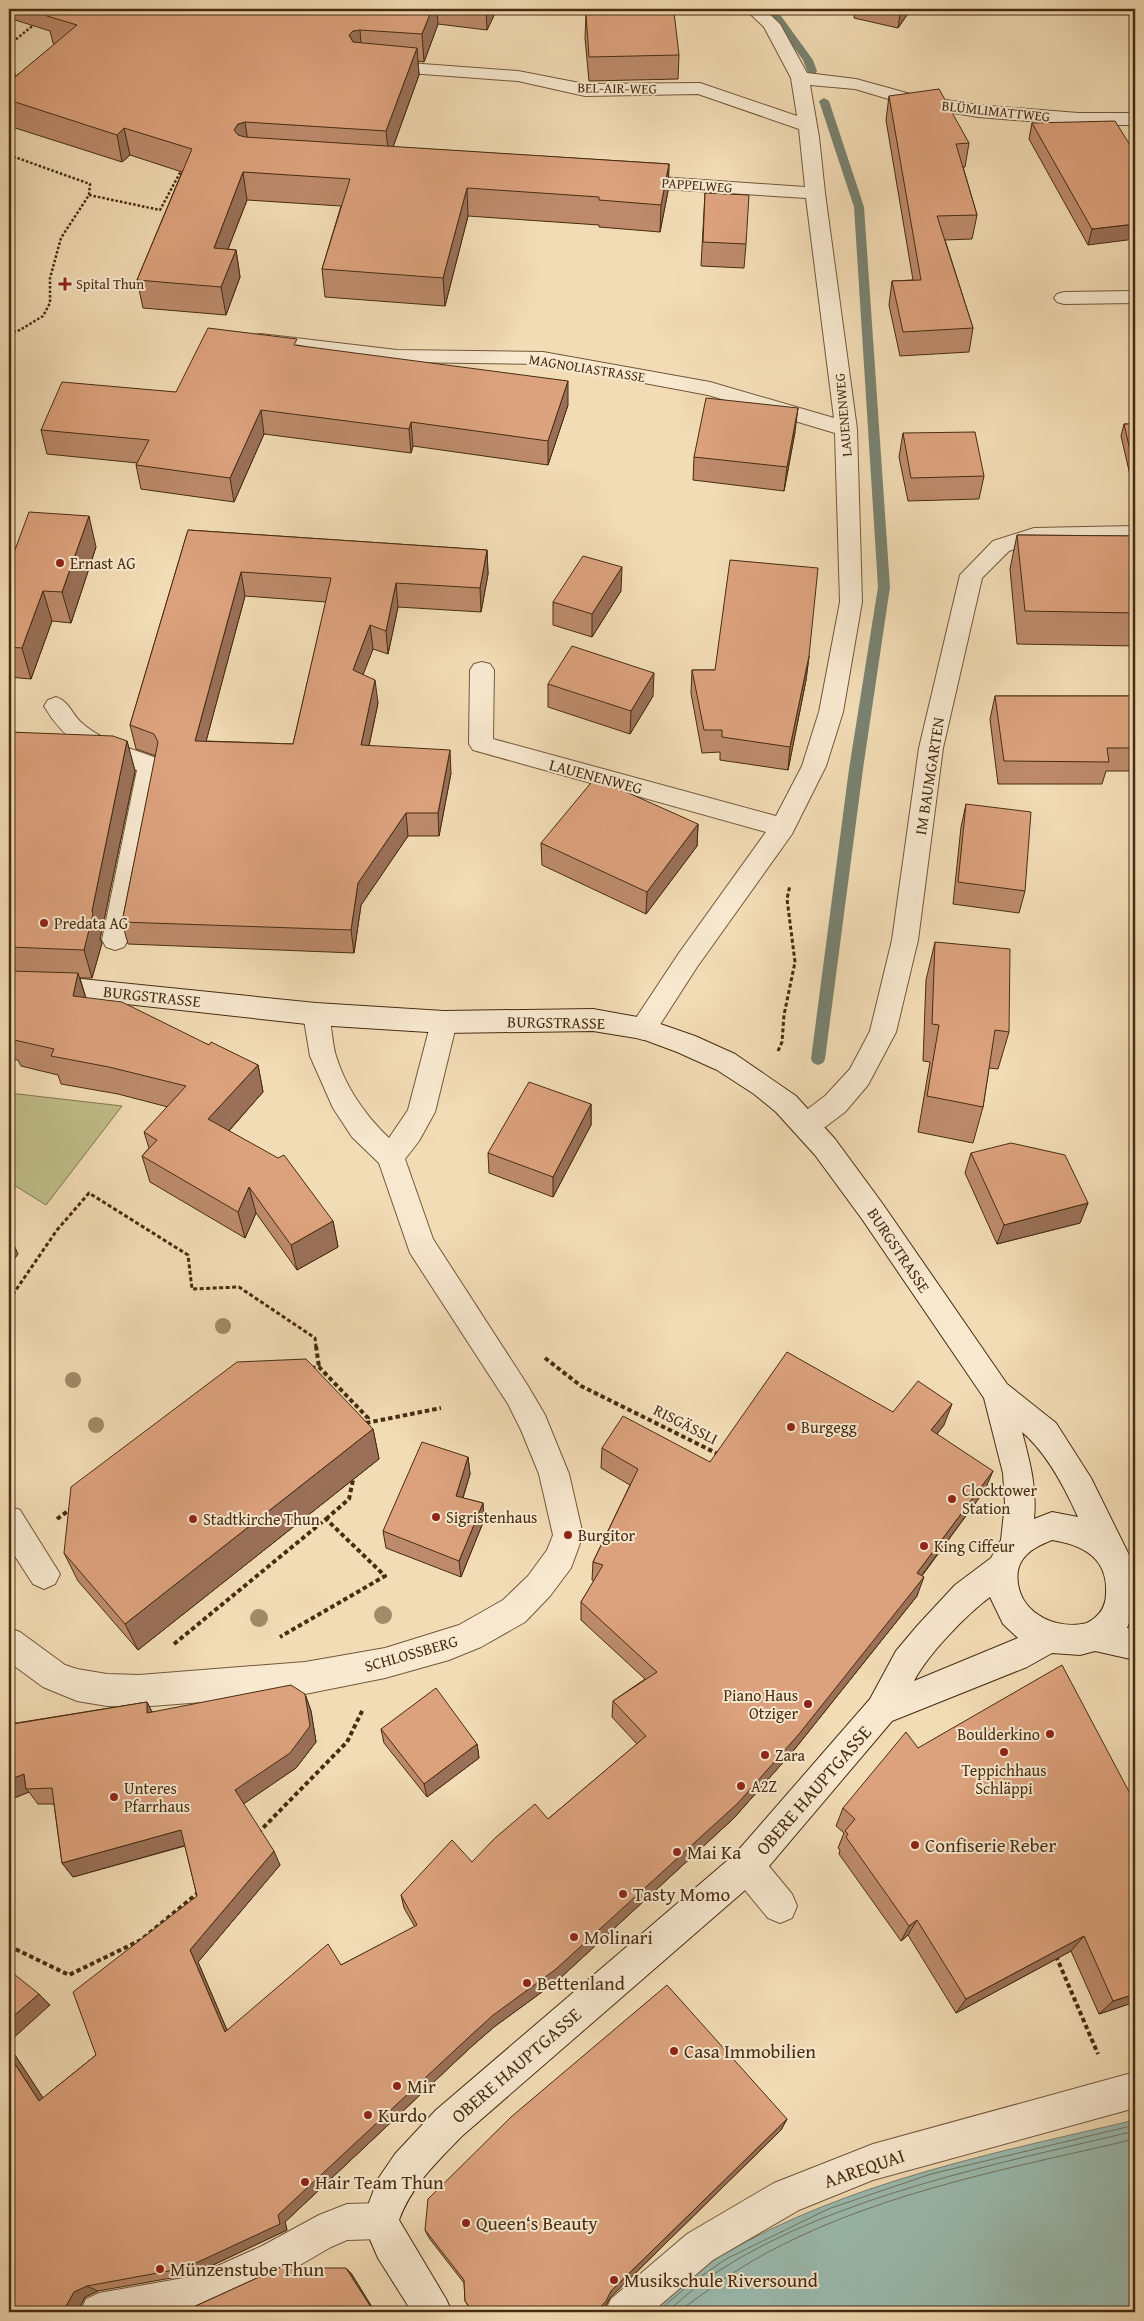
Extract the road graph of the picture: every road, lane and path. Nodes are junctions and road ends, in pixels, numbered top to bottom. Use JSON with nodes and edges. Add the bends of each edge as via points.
{"nodes":[{"id":1,"x":754,"y":9,"type":"edge"},
{"id":2,"x":39,"y":21,"type":"dead end"},
{"id":3,"x":9,"y":45,"type":"edge"},
{"id":4,"x":362,"y":64,"type":"edge"},
{"id":5,"x":9,"y":73,"type":"edge"},
{"id":6,"x":25,"y":78,"type":"edge"},
{"id":7,"x":800,"y":78,"type":"junction"},
{"id":8,"x":1135,"y":119,"type":"edge"},
{"id":9,"x":808,"y":126,"type":"junction"},
{"id":10,"x":9,"y":155,"type":"edge"},
{"id":11,"x":182,"y":168,"type":"edge"},
{"id":12,"x":616,"y":180,"type":"edge"},
{"id":13,"x":815,"y":193,"type":"junction"},
{"id":14,"x":89,"y":195,"type":"junction"},
{"id":15,"x":1135,"y":297,"type":"edge"},
{"id":16,"x":1064,"y":298,"type":"dead end"},
{"id":17,"x":9,"y":333,"type":"edge"},
{"id":18,"x":242,"y":338,"type":"edge"},
{"id":19,"x":846,"y":429,"type":"junction"},
{"id":20,"x":1135,"y":533,"type":"edge"},
{"id":21,"x":482,"y":670,"type":"dead end"},
{"id":22,"x":56,"y":706,"type":"dead end"},
{"id":23,"x":783,"y":827,"type":"junction"},
{"id":24,"x":792,"y":880,"type":"dead end"},
{"id":25,"x":115,"y":940,"type":"dead end"},
{"id":26,"x":9,"y":987,"type":"edge"},
{"id":27,"x":316,"y":1014,"type":"junction"},
{"id":28,"x":444,"y":1022,"type":"junction"},
{"id":29,"x":643,"y":1029,"type":"junction"},
{"id":30,"x":782,"y":1042,"type":"dead end"},
{"id":31,"x":806,"y":1126,"type":"junction"},
{"id":32,"x":391,"y":1157,"type":"junction"},
{"id":33,"x":9,"y":1300,"type":"edge"},
{"id":34,"x":541,"y":1356,"type":"dead end"},
{"id":35,"x":319,"y":1367,"type":"junction"},
{"id":36,"x":301,"y":1370,"type":"edge"},
{"id":37,"x":997,"y":1393,"type":"junction"},
{"id":38,"x":441,"y":1408,"type":"dead end"},
{"id":39,"x":366,"y":1423,"type":"junction"},
{"id":40,"x":364,"y":1433,"type":"edge"},
{"id":41,"x":721,"y":1455,"type":"edge"},
{"id":42,"x":355,"y":1471,"type":"edge"},
{"id":43,"x":72,"y":1507,"type":"edge"},
{"id":44,"x":326,"y":1518,"type":"junction"},
{"id":45,"x":17,"y":1531,"type":"edge"},
{"id":46,"x":1016,"y":1541,"type":"junction"},
{"id":47,"x":1002,"y":1568,"type":"junction"},
{"id":48,"x":1122,"y":1570,"type":"edge"},
{"id":49,"x":44,"y":1574,"type":"dead end"},
{"id":50,"x":1096,"y":1636,"type":"junction"},
{"id":51,"x":279,"y":1638,"type":"dead end"},
{"id":52,"x":1049,"y":1638,"type":"junction"},
{"id":53,"x":9,"y":1643,"type":"edge"},
{"id":54,"x":1135,"y":1645,"type":"edge"},
{"id":55,"x":170,"y":1647,"type":"dead end"},
{"id":56,"x":385,"y":1663,"type":"junction"},
{"id":57,"x":881,"y":1710,"type":"junction"},
{"id":58,"x":252,"y":1838,"type":"edge"},
{"id":59,"x":746,"y":1866,"type":"junction"},
{"id":60,"x":205,"y":1886,"type":"edge"},
{"id":61,"x":780,"y":1906,"type":"dead end"},
{"id":62,"x":9,"y":1946,"type":"edge"},
{"id":63,"x":1054,"y":1950,"type":"edge"},
{"id":64,"x":1125,"y":2092,"type":"edge"},
{"id":65,"x":380,"y":2221,"type":"junction"},
{"id":66,"x":99,"y":2312,"type":"edge"},
{"id":67,"x":434,"y":2312,"type":"edge"},
{"id":68,"x":624,"y":2312,"type":"edge"}],
"edges":[{"from":1,"to":7,"type":"street","name":"LAUENENWEG","via":[[771,24]]},
{"from":2,"to":3,"type":"path"},
{"from":4,"to":9,"type":"street","name":"BEL-AIR-WEG","via":[[518,76],[585,90],[700,88]]},
{"from":5,"to":6,"type":"path"},
{"from":7,"to":8,"type":"street","name":"BLÜMLIMATTWEG","via":[[856,84],[912,100],[978,112],[1078,119]]},
{"from":7,"to":9,"type":"street","name":"LAUENENWEG"},
{"from":9,"to":13,"type":"street","name":"LAUENENWEG"},
{"from":10,"to":14,"type":"path","via":[[90,184]]},
{"from":11,"to":14,"type":"path","via":[[160,210]]},
{"from":12,"to":13,"type":"street","name":"PAPPELWEG"},
{"from":13,"to":19,"type":"street","name":"LAUENENWEG"},
{"from":14,"to":17,"type":"path","via":[[61,238],[50,278],[50,303],[43,316]]},
{"from":15,"to":16,"type":"street"},
{"from":18,"to":19,"type":"street","name":"MAGNOLIASTRASSE","via":[[397,356],[543,358],[710,389]]},
{"from":19,"to":23,"type":"street","name":"LAUENENWEG","via":[[851,602],[831,712],[814,766]]},
{"from":20,"to":31,"type":"street","name":"IM BAUMGARTEN","via":[[1034,535],[1001,546],[971,575],[931,748],[905,940],[883,1032],[859,1076],[835,1104]]},
{"from":21,"to":23,"type":"street","name":"LAUENENWEG","via":[[481,744]]},
{"from":22,"to":25,"type":"street","via":[[74,730],[104,748],[150,765]]},
{"from":23,"to":29,"type":"street","name":"LAUENENWEG"},
{"from":24,"to":30,"type":"path","via":[[787,898],[795,962]]},
{"from":26,"to":27,"type":"street","name":"BURGSTRASSE","via":[[80,989]]},
{"from":27,"to":28,"type":"street","name":"BURGSTRASSE"},
{"from":27,"to":32,"type":"street","name":"SCHLOSSBERG","via":[[322,1056],[343,1100],[362,1129]]},
{"from":28,"to":29,"type":"street","name":"BURGSTRASSE","via":[[593,1020]]},
{"from":28,"to":32,"type":"street","via":[[421,1112]]},
{"from":29,"to":31,"type":"street","name":"BURGSTRASSE","via":[[726,1062],[786,1104]]},
{"from":31,"to":37,"type":"street","name":"BURGSTRASSE","via":[[849,1179]]},
{"from":32,"to":56,"type":"street","name":"SCHLOSSBERG","via":[[420,1244],[518,1394],[534,1425],[554,1474],[568,1535],[560,1558],[540,1586],[514,1611],[449,1645]]},
{"from":33,"to":35,"type":"path","via":[[57,1230],[89,1193],[188,1255],[192,1289],[239,1287],[315,1338]]},
{"from":34,"to":41,"type":"path","name":"RISGÄSSLI","via":[[580,1386]]},
{"from":35,"to":36,"type":"path"},
{"from":35,"to":39,"type":"path","via":[[368,1418]]},
{"from":37,"to":46,"type":"street","name":"BURGSTRASSE","via":[[1018,1473],[1020,1503]]},
{"from":37,"to":48,"type":"street","name":"BURGSTRASSE","via":[[1045,1433],[1080,1488]]},
{"from":38,"to":39,"type":"path"},
{"from":39,"to":40,"type":"path"},
{"from":42,"to":44,"type":"path","via":[[348,1499]]},
{"from":43,"to":45,"type":"path"},
{"from":44,"to":51,"type":"path","via":[[385,1576]]},
{"from":44,"to":55,"type":"path"},
{"from":45,"to":49,"type":"street"},
{"from":46,"to":47,"type":"street","via":[[1007,1552]]},
{"from":46,"to":48,"type":"street","via":[[1034,1530],[1052,1526],[1070,1528],[1088,1535]]},
{"from":47,"to":52,"type":"street","via":[[1002,1589],[1011,1609],[1025,1625]]},
{"from":47,"to":57,"type":"street","name":"OBERE HAUPTGASSE","via":[[966,1596],[928,1637],[907,1662]]},
{"from":48,"to":50,"type":"street","via":[[1116,1618]]},
{"from":50,"to":52,"type":"street","via":[[1066,1642]]},
{"from":50,"to":54,"type":"street"},
{"from":52,"to":57,"type":"street","name":"OBERE HAUPTGASSE","via":[[1016,1656]]},
{"from":53,"to":56,"type":"street","name":"SCHLOSSBERG","via":[[54,1676],[77,1685],[107,1690],[139,1691],[305,1678]]},
{"from":56,"to":58,"type":"path","via":[[347,1742]]},
{"from":57,"to":59,"type":"street","name":"OBERE HAUPTGASSE"},
{"from":59,"to":61,"type":"street"},
{"from":59,"to":65,"type":"street","name":"OBERE HAUPTGASSE","via":[[449,2123],[408,2167],[391,2192]]},
{"from":60,"to":62,"type":"path","via":[[141,1940],[69,1975]]},
{"from":63,"to":64,"type":"path"},
{"from":64,"to":68,"type":"street","name":"AAREQUAI","via":[[873,2162],[786,2196],[700,2247]]},
{"from":65,"to":66,"type":"street","via":[[347,2222],[326,2230],[275,2259],[197,2294]]},
{"from":65,"to":67,"type":"street","via":[[391,2245]]}]}
